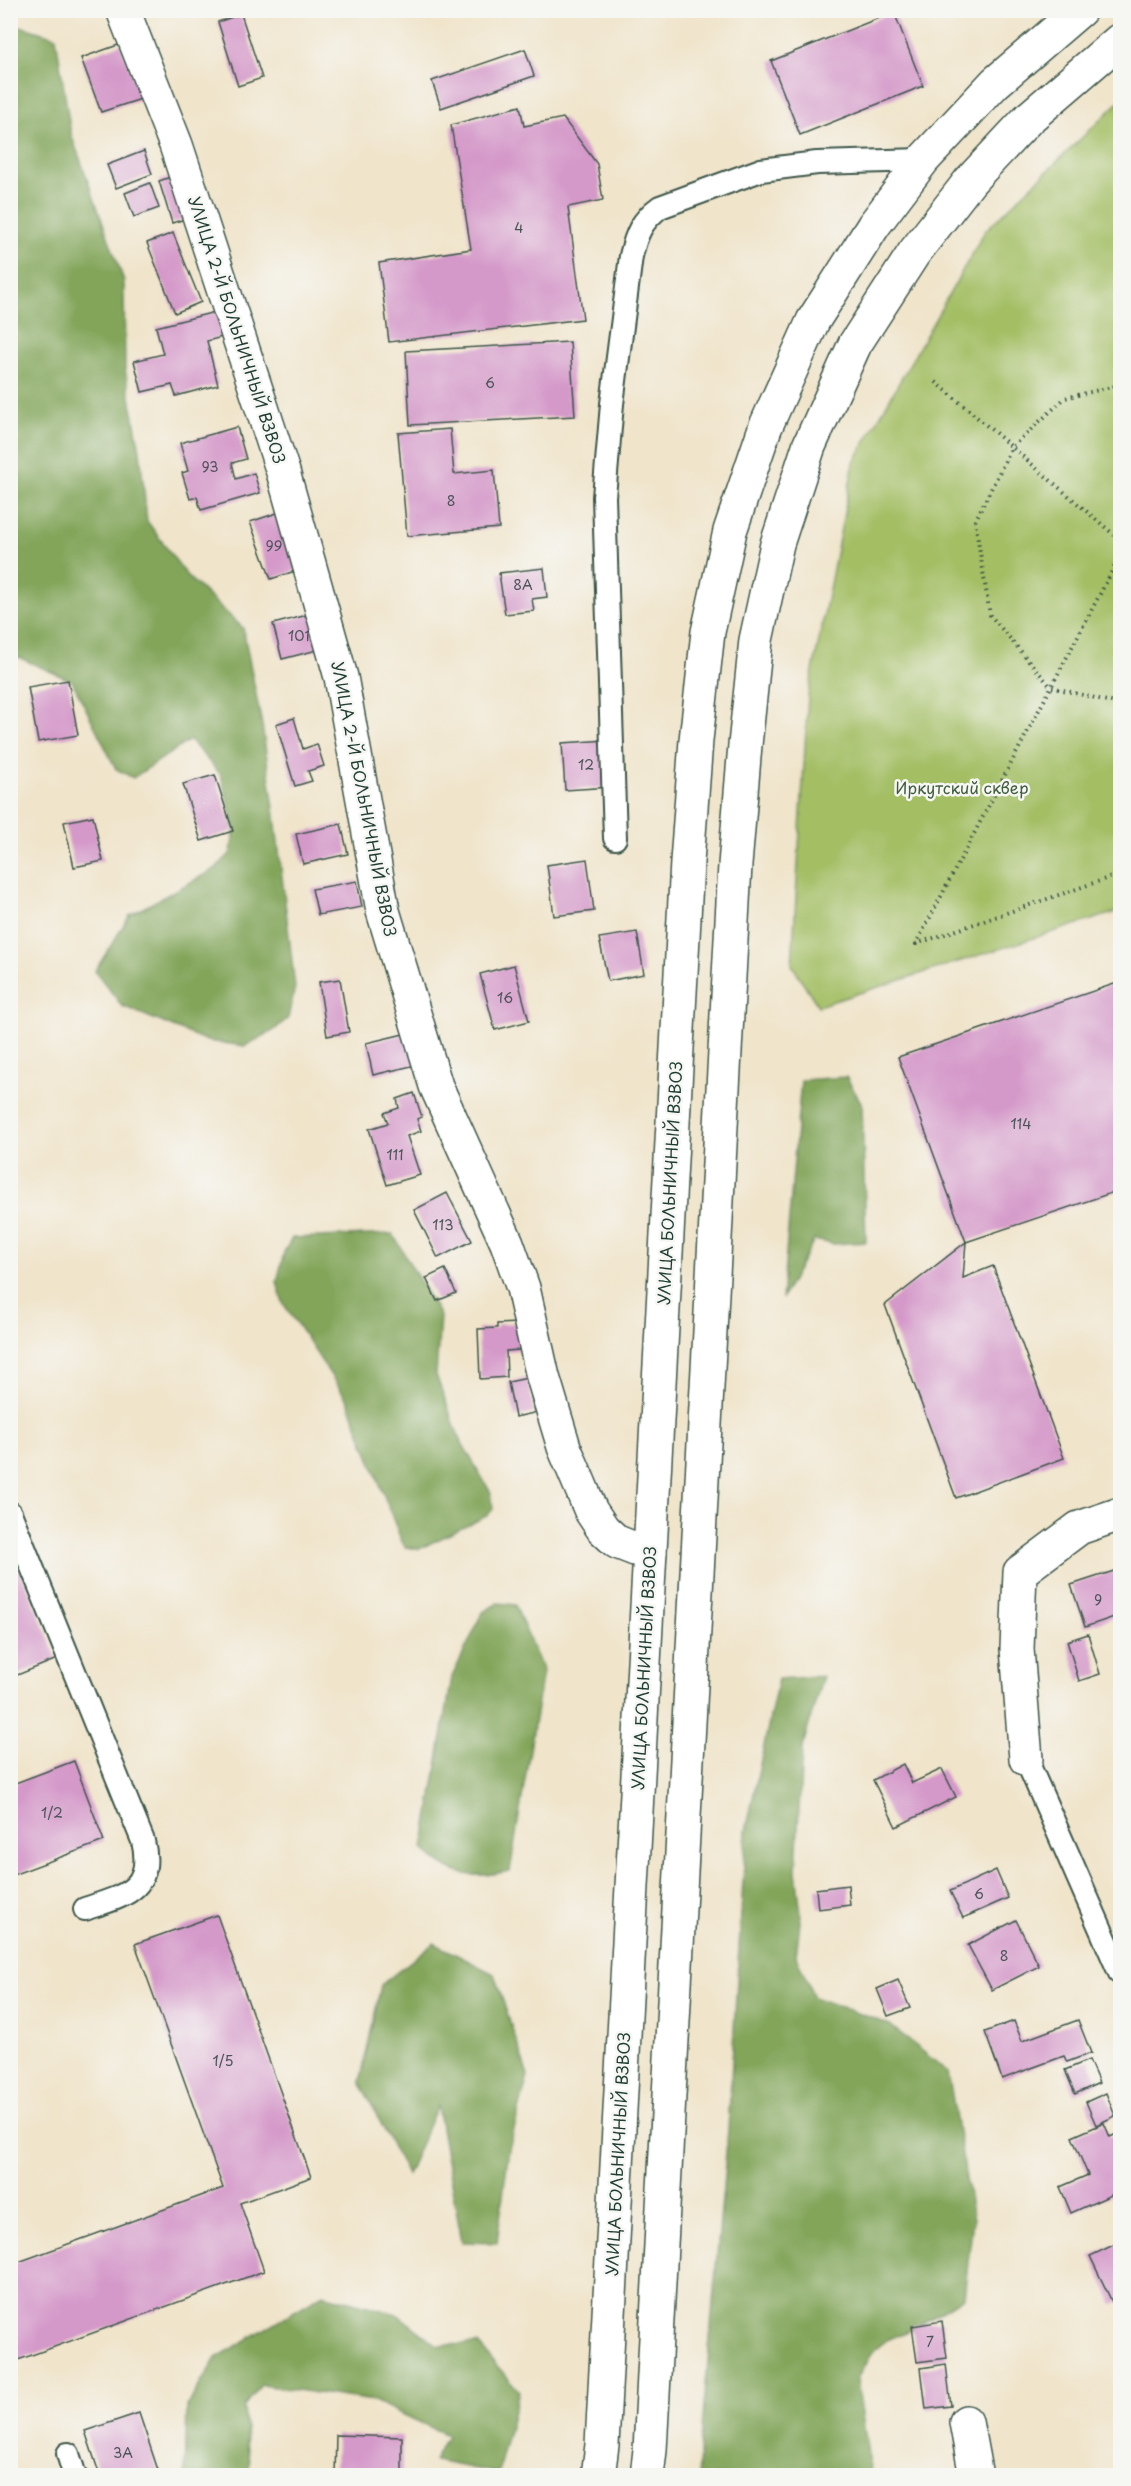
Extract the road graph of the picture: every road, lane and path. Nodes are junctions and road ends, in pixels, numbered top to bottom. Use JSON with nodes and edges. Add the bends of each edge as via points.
{"nodes":[{"id":1,"x":123,"y":10,"type":"edge"},
{"id":2,"x":1080,"y":10,"type":"edge"},
{"id":3,"x":1120,"y":40,"type":"edge"},
{"id":4,"x":923,"y":160,"type":"junction"},
{"id":5,"x":936,"y":382,"type":"dead end"},
{"id":6,"x":1120,"y":385,"type":"edge"},
{"id":7,"x":1012,"y":447,"type":"junction"},
{"id":8,"x":1120,"y":540,"type":"edge"},
{"id":9,"x":1120,"y":556,"type":"edge"},
{"id":10,"x":1051,"y":687,"type":"junction"},
{"id":11,"x":1120,"y":702,"type":"edge"},
{"id":12,"x":615,"y":838,"type":"dead end"},
{"id":13,"x":1120,"y":874,"type":"edge"},
{"id":14,"x":10,"y":1513,"type":"edge"},
{"id":15,"x":1120,"y":1514,"type":"edge"},
{"id":16,"x":650,"y":1552,"type":"junction"},
{"id":17,"x":1026,"y":1759,"type":"joint"},
{"id":18,"x":85,"y":1909,"type":"dead end"},
{"id":19,"x":1120,"y":1973,"type":"edge"},
{"id":20,"x":966,"y":2422,"type":"dead end"},
{"id":21,"x":598,"y":2475,"type":"edge"},
{"id":22,"x":647,"y":2475,"type":"edge"},
{"id":23,"x":976,"y":2475,"type":"edge"}],
"edges":[{"from":1,"to":16,"type":"main road","name":"УЛИЦА 2-Й БОЛЬНИЧНЫЙ ВЗВОЗ","via":[[176,144],[283,472],[341,677],[383,911],[436,1086],[507,1243],[523,1288],[564,1447],[591,1511],[617,1542]]},
{"from":2,"to":4,"type":"main road","name":"УЛИЦА БОЛЬНИЧНЫЙ ВЗВОЗ","via":[[995,83]]},
{"from":3,"to":22,"type":"main road","via":[[1029,118],[970,181],[914,253],[855,344],[809,446],[777,544],[756,639],[735,865]]},
{"from":4,"to":12,"type":"lane","via":[[817,163],[761,170],[660,207],[646,217],[635,236],[604,497]]},
{"from":4,"to":16,"type":"main road","name":"УЛИЦА БОЛЬНИЧНЫЙ ВЗВОЗ","via":[[874,225],[808,332],[765,429],[730,531],[708,632],[687,862]]},
{"from":5,"to":7,"type":"path"},
{"from":6,"to":7,"type":"path","via":[[1065,398]]},
{"from":7,"to":8,"type":"path"},
{"from":7,"to":10,"type":"path","via":[[975,521],[990,615]]},
{"from":9,"to":10,"type":"path"},
{"from":10,"to":11,"type":"path"},
{"from":10,"to":13,"type":"path","via":[[916,944]]},
{"from":14,"to":18,"type":"lane","via":[[147,1856],[139,1883],[131,1892]]},
{"from":15,"to":17,"type":"main road","via":[[1079,1528],[1020,1572],[1017,1649]]},
{"from":16,"to":21,"type":"main road","name":"УЛИЦА БОЛЬНИЧНЫЙ ВЗВОЗ"},
{"from":17,"to":19,"type":"lane"},
{"from":20,"to":23,"type":"main road"}]}
